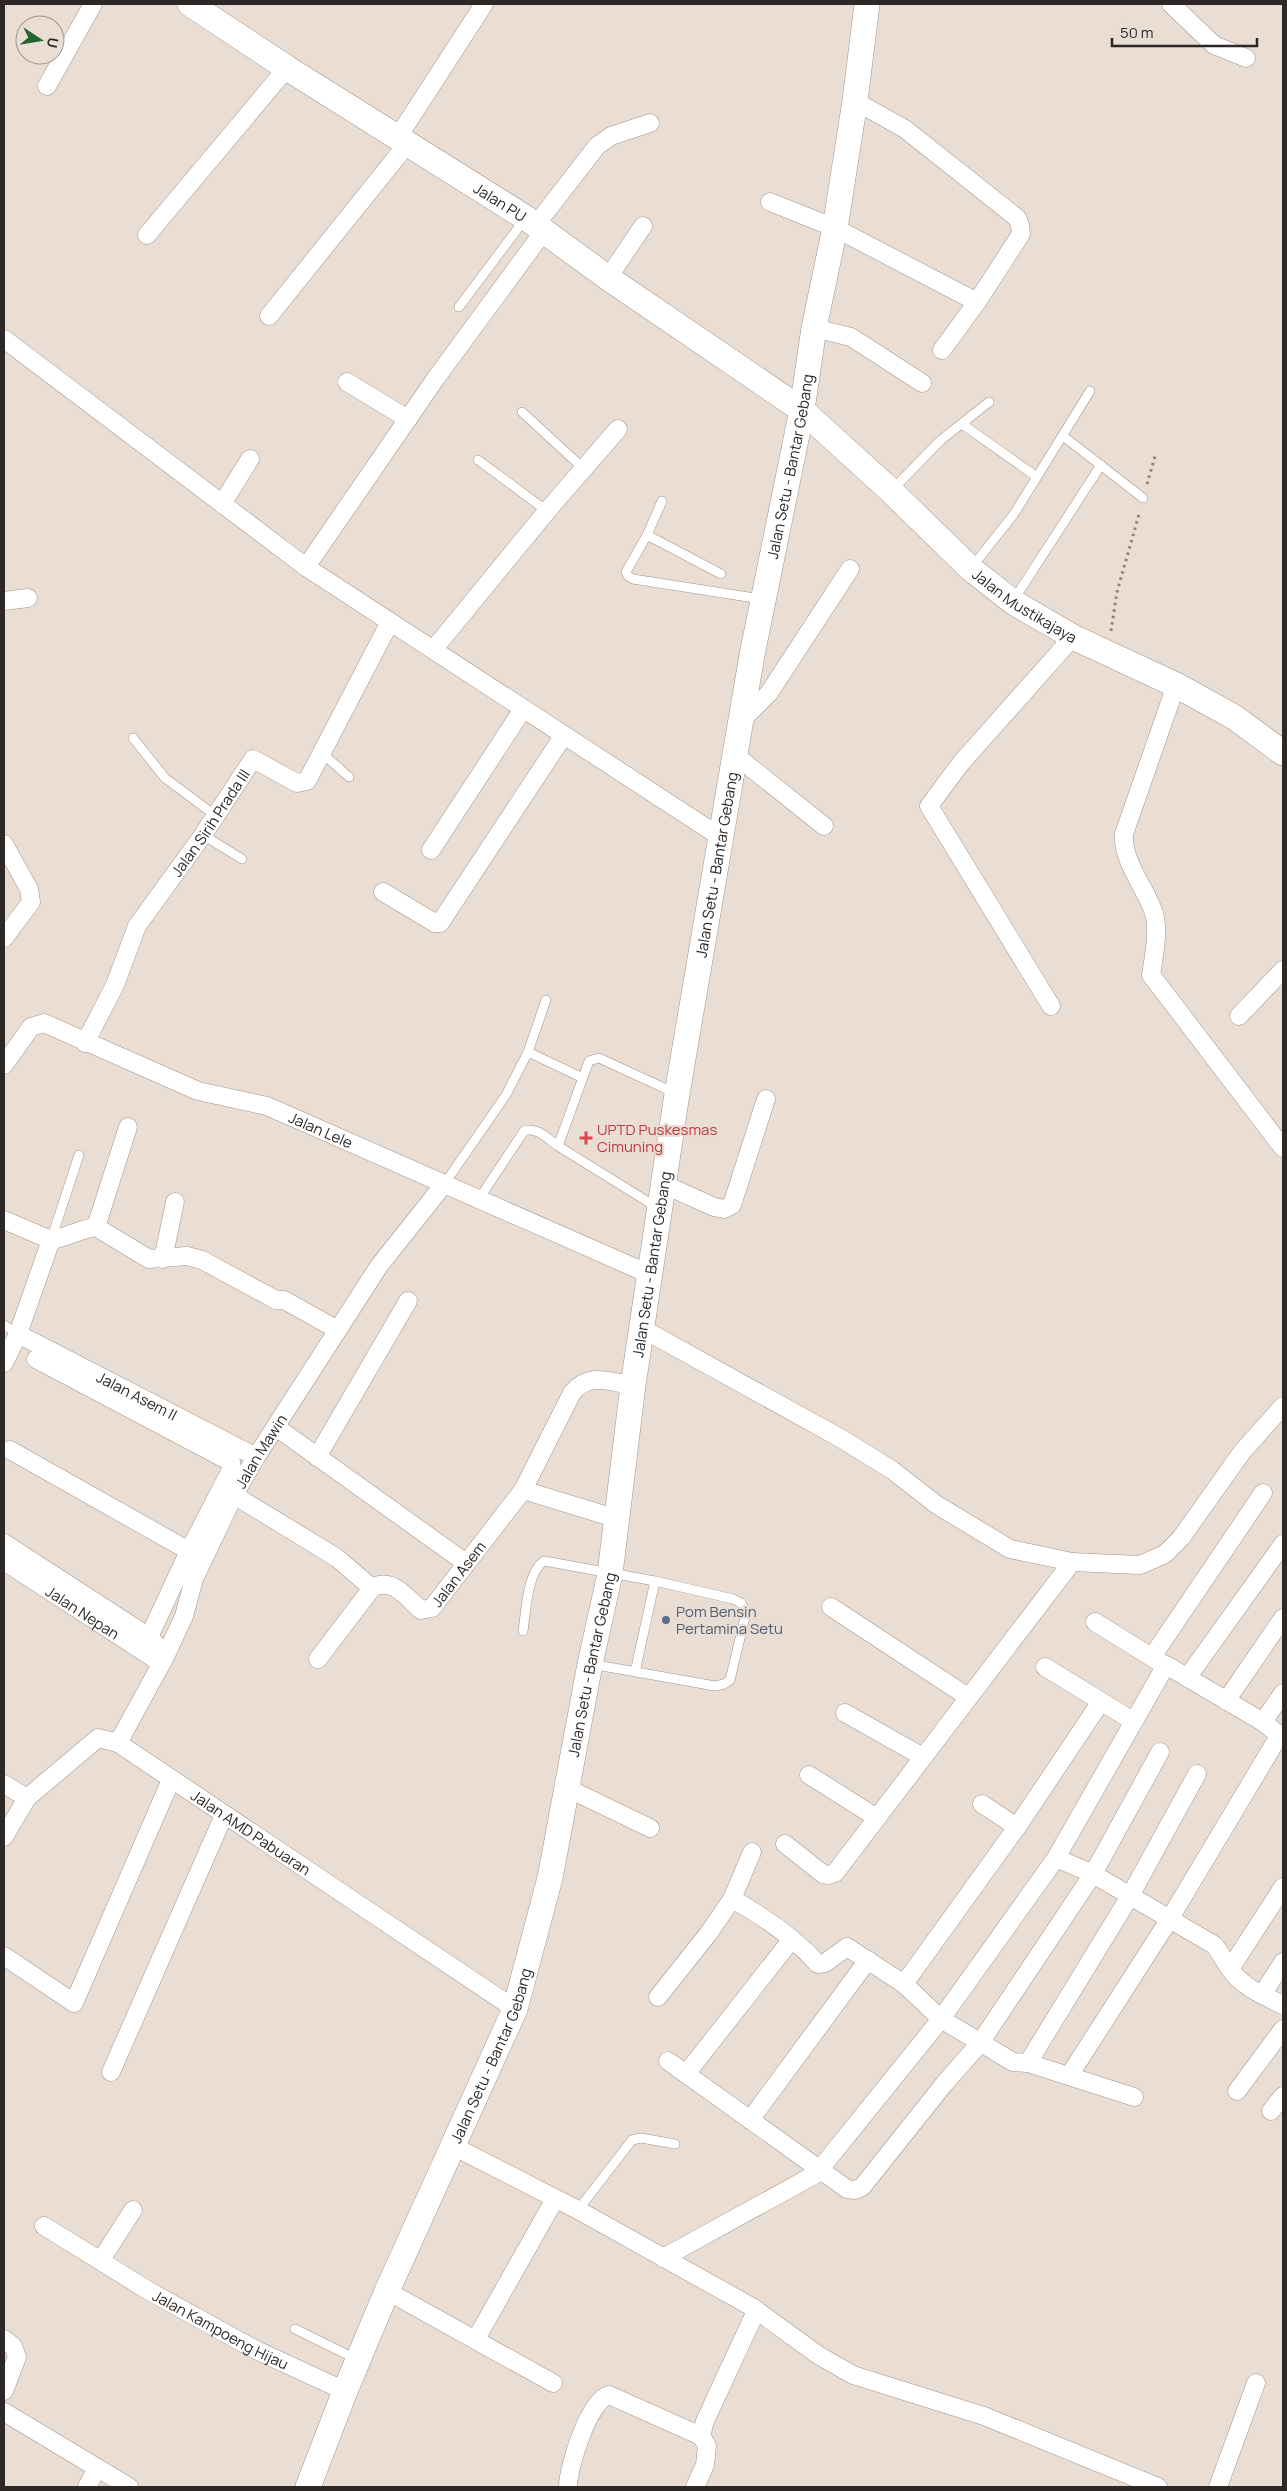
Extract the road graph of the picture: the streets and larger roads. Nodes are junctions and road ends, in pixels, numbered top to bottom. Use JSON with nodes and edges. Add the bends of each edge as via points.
{"nodes":[{"id":1,"x":93,"y":4,"type":"edge"},
{"id":2,"x":190,"y":4,"type":"edge"},
{"id":3,"x":484,"y":4,"type":"edge"},
{"id":4,"x":867,"y":4,"type":"edge"},
{"id":5,"x":1171,"y":4,"type":"edge"},
{"id":6,"x":1246,"y":58,"type":"dead end"},
{"id":7,"x":287,"y":68,"type":"junction"},
{"id":8,"x":47,"y":86,"type":"dead end"},
{"id":9,"x":855,"y":101,"type":"junction"},
{"id":10,"x":650,"y":123,"type":"dead end"},
{"id":11,"x":403,"y":140,"type":"junction"},
{"id":12,"x":770,"y":202,"type":"dead end"},
{"id":13,"x":535,"y":225,"type":"junction"},
{"id":14,"x":643,"y":226,"type":"dead end"},
{"id":15,"x":834,"y":228,"type":"junction"},
{"id":16,"x":147,"y":235,"type":"dead end"},
{"id":17,"x":608,"y":278,"type":"junction"},
{"id":18,"x":977,"y":302,"type":"junction"},
{"id":19,"x":269,"y":316,"type":"dead end"},
{"id":20,"x":814,"y":328,"type":"junction"},
{"id":21,"x":4,"y":339,"type":"edge"},
{"id":22,"x":942,"y":350,"type":"dead end"},
{"id":23,"x":347,"y":382,"type":"dead end"},
{"id":24,"x":922,"y":383,"type":"dead end"},
{"id":25,"x":802,"y":410,"type":"junction"},
{"id":26,"x":408,"y":419,"type":"junction"},
{"id":27,"x":618,"y":429,"type":"dead end"},
{"id":28,"x":250,"y":459,"type":"dead end"},
{"id":29,"x":222,"y":504,"type":"junction"},
{"id":30,"x":306,"y":568,"type":"junction"},
{"id":31,"x":850,"y":569,"type":"dead end"},
{"id":32,"x":28,"y":598,"type":"dead end"},
{"id":33,"x":4,"y":601,"type":"edge"},
{"id":34,"x":390,"y":622,"type":"junction"},
{"id":35,"x":1073,"y":637,"type":"junction"},
{"id":36,"x":433,"y":650,"type":"junction"},
{"id":37,"x":1176,"y":686,"type":"junction"},
{"id":38,"x":523,"y":709,"type":"junction"},
{"id":39,"x":742,"y":720,"type":"junction"},
{"id":40,"x":564,"y":735,"type":"junction"},
{"id":41,"x":1283,"y":753,"type":"edge"},
{"id":42,"x":735,"y":755,"type":"junction"},
{"id":43,"x":824,"y":826,"type":"dead end"},
{"id":44,"x":722,"y":838,"type":"junction"},
{"id":45,"x":4,"y":844,"type":"edge"},
{"id":46,"x":431,"y":850,"type":"dead end"},
{"id":47,"x":383,"y":892,"type":"dead end"},
{"id":48,"x":4,"y":938,"type":"edge"},
{"id":49,"x":1283,"y":970,"type":"edge"},
{"id":50,"x":1051,"y":1006,"type":"dead end"},
{"id":51,"x":1239,"y":1016,"type":"dead end"},
{"id":52,"x":85,"y":1043,"type":"junction"},
{"id":53,"x":4,"y":1065,"type":"edge"},
{"id":54,"x":766,"y":1099,"type":"dead end"},
{"id":55,"x":128,"y":1127,"type":"dead end"},
{"id":56,"x":1283,"y":1148,"type":"edge"},
{"id":57,"x":445,"y":1184,"type":"junction"},
{"id":58,"x":663,"y":1184,"type":"junction"},
{"id":59,"x":175,"y":1202,"type":"dead end"},
{"id":60,"x":4,"y":1220,"type":"edge"},
{"id":61,"x":96,"y":1227,"type":"junction"},
{"id":62,"x":51,"y":1240,"type":"junction"},
{"id":63,"x":163,"y":1259,"type":"junction"},
{"id":64,"x":649,"y":1274,"type":"junction"},
{"id":65,"x":408,"y":1301,"type":"dead end"},
{"id":66,"x":641,"y":1328,"type":"junction"},
{"id":67,"x":336,"y":1329,"type":"junction"},
{"id":68,"x":11,"y":1330,"type":"edge"},
{"id":69,"x":36,"y":1360,"type":"dead end"},
{"id":70,"x":4,"y":1363,"type":"edge"},
{"id":71,"x":633,"y":1385,"type":"junction"},
{"id":72,"x":1283,"y":1406,"type":"edge"},
{"id":73,"x":276,"y":1427,"type":"junction"},
{"id":74,"x":10,"y":1450,"type":"dead end"},
{"id":75,"x":256,"y":1457,"type":"junction"},
{"id":76,"x":317,"y":1457,"type":"junction"},
{"id":77,"x":523,"y":1490,"type":"junction"},
{"id":78,"x":1263,"y":1493,"type":"dead end"},
{"id":79,"x":234,"y":1495,"type":"junction"},
{"id":80,"x":618,"y":1518,"type":"junction"},
{"id":81,"x":4,"y":1543,"type":"edge"},
{"id":82,"x":1283,"y":1544,"type":"edge"},
{"id":83,"x":189,"y":1551,"type":"junction"},
{"id":84,"x":4,"y":1561,"type":"edge"},
{"id":85,"x":1072,"y":1562,"type":"junction"},
{"id":86,"x":466,"y":1563,"type":"junction"},
{"id":87,"x":372,"y":1588,"type":"junction"},
{"id":88,"x":831,"y":1607,"type":"dead end"},
{"id":89,"x":1283,"y":1618,"type":"edge"},
{"id":90,"x":1094,"y":1622,"type":"dead end"},
{"id":91,"x":149,"y":1637,"type":"junction"},
{"id":92,"x":318,"y":1659,"type":"dead end"},
{"id":93,"x":163,"y":1660,"type":"junction"},
{"id":94,"x":1159,"y":1661,"type":"junction"},
{"id":95,"x":1045,"y":1667,"type":"dead end"},
{"id":96,"x":1187,"y":1678,"type":"junction"},
{"id":97,"x":1283,"y":1693,"type":"edge"},
{"id":98,"x":968,"y":1697,"type":"junction"},
{"id":99,"x":1226,"y":1701,"type":"junction"},
{"id":100,"x":1100,"y":1703,"type":"junction"},
{"id":101,"x":845,"y":1713,"type":"dead end"},
{"id":102,"x":1133,"y":1721,"type":"junction"},
{"id":103,"x":1263,"y":1722,"type":"junction"},
{"id":104,"x":1281,"y":1737,"type":"edge"},
{"id":105,"x":118,"y":1743,"type":"junction"},
{"id":106,"x":1160,"y":1752,"type":"dead end"},
{"id":107,"x":923,"y":1757,"type":"junction"},
{"id":108,"x":1197,"y":1774,"type":"dead end"},
{"id":109,"x":809,"y":1775,"type":"dead end"},
{"id":110,"x":171,"y":1780,"type":"junction"},
{"id":111,"x":4,"y":1784,"type":"edge"},
{"id":112,"x":567,"y":1788,"type":"junction"},
{"id":113,"x":27,"y":1798,"type":"junction"},
{"id":114,"x":982,"y":1804,"type":"dead end"},
{"id":115,"x":224,"y":1815,"type":"junction"},
{"id":116,"x":877,"y":1818,"type":"junction"},
{"id":117,"x":1017,"y":1827,"type":"junction"},
{"id":118,"x":650,"y":1828,"type":"dead end"},
{"id":119,"x":4,"y":1837,"type":"edge"},
{"id":120,"x":784,"y":1844,"type":"dead end"},
{"id":121,"x":752,"y":1852,"type":"dead end"},
{"id":122,"x":1056,"y":1858,"type":"junction"},
{"id":123,"x":1093,"y":1874,"type":"junction"},
{"id":124,"x":1283,"y":1887,"type":"edge"},
{"id":125,"x":1130,"y":1896,"type":"junction"},
{"id":126,"x":732,"y":1899,"type":"junction"},
{"id":127,"x":1169,"y":1920,"type":"junction"},
{"id":128,"x":792,"y":1939,"type":"junction"},
{"id":129,"x":4,"y":1956,"type":"edge"},
{"id":130,"x":868,"y":1960,"type":"junction"},
{"id":131,"x":1283,"y":1962,"type":"edge"},
{"id":132,"x":1230,"y":1969,"type":"junction"},
{"id":133,"x":904,"y":1984,"type":"junction"},
{"id":134,"x":1262,"y":1995,"type":"junction"},
{"id":135,"x":658,"y":1997,"type":"dead end"},
{"id":136,"x":1283,"y":2005,"type":"edge"},
{"id":137,"x":515,"y":2009,"type":"junction"},
{"id":138,"x":941,"y":2019,"type":"junction"},
{"id":139,"x":1283,"y":2029,"type":"edge"},
{"id":140,"x":980,"y":2043,"type":"junction"},
{"id":141,"x":668,"y":2061,"type":"dead end"},
{"id":142,"x":1028,"y":2062,"type":"junction"},
{"id":143,"x":111,"y":2072,"type":"dead end"},
{"id":144,"x":686,"y":2074,"type":"junction"},
{"id":145,"x":1069,"y":2076,"type":"junction"},
{"id":146,"x":1237,"y":2091,"type":"dead end"},
{"id":147,"x":1283,"y":2096,"type":"edge"},
{"id":148,"x":1134,"y":2097,"type":"dead end"},
{"id":149,"x":1271,"y":2111,"type":"dead end"},
{"id":150,"x":750,"y":2120,"type":"junction"},
{"id":151,"x":453,"y":2146,"type":"junction"},
{"id":152,"x":819,"y":2170,"type":"junction"},
{"id":153,"x":555,"y":2199,"type":"junction"},
{"id":154,"x":133,"y":2210,"type":"dead end"},
{"id":155,"x":44,"y":2226,"type":"dead end"},
{"id":156,"x":663,"y":2258,"type":"junction"},
{"id":157,"x":101,"y":2260,"type":"junction"},
{"id":158,"x":387,"y":2291,"type":"junction"},
{"id":159,"x":756,"y":2311,"type":"junction"},
{"id":160,"x":4,"y":2339,"type":"edge"},
{"id":161,"x":476,"y":2339,"type":"junction"},
{"id":162,"x":553,"y":2383,"type":"dead end"},
{"id":163,"x":1256,"y":2383,"type":"dead end"},
{"id":164,"x":4,"y":2390,"type":"edge"},
{"id":165,"x":345,"y":2391,"type":"junction"},
{"id":166,"x":4,"y":2412,"type":"edge"},
{"id":167,"x":700,"y":2436,"type":"junction"},
{"id":168,"x":98,"y":2468,"type":"junction"},
{"id":169,"x":87,"y":2487,"type":"edge"},
{"id":170,"x":129,"y":2487,"type":"edge"},
{"id":171,"x":309,"y":2487,"type":"edge"},
{"id":172,"x":568,"y":2487,"type":"edge"},
{"id":173,"x":695,"y":2487,"type":"edge"},
{"id":174,"x":1158,"y":2487,"type":"edge"},
{"id":175,"x":1218,"y":2487,"type":"edge"}],
"edges":[{"from":1,"to":8,"type":"street"},
{"from":2,"to":7,"type":"main road","name":"Jalan PU"},
{"from":3,"to":11,"type":"street"},
{"from":4,"to":9,"type":"main road","name":"Jalan Setu - Bantar Gebang"},
{"from":5,"to":6,"type":"street","via":[[1214,45]]},
{"from":7,"to":11,"type":"main road","name":"Jalan PU"},
{"from":7,"to":16,"type":"street"},
{"from":9,"to":15,"type":"main road","name":"Jalan Setu - Bantar Gebang"},
{"from":9,"to":18,"type":"street","via":[[905,129],[1016,218],[1021,234]]},
{"from":10,"to":13,"type":"street","via":[[611,136],[597,146]]},
{"from":11,"to":13,"type":"main road","name":"Jalan PU"},
{"from":11,"to":19,"type":"street"},
{"from":12,"to":15,"type":"street"},
{"from":13,"to":17,"type":"main road","name":"Jalan PU"},
{"from":13,"to":26,"type":"street"},
{"from":14,"to":17,"type":"street"},
{"from":15,"to":18,"type":"street"},
{"from":15,"to":20,"type":"main road","name":"Jalan Setu - Bantar Gebang"},
{"from":17,"to":25,"type":"main road","name":"Jalan PU"},
{"from":18,"to":22,"type":"street"},
{"from":20,"to":24,"type":"street","via":[[851,337]]},
{"from":20,"to":25,"type":"main road","name":"Jalan Setu - Bantar Gebang"},
{"from":21,"to":29,"type":"street"},
{"from":23,"to":26,"type":"street"},
{"from":25,"to":35,"type":"main road","name":"Jalan Mustikajaya","via":[[971,569],[1013,602]]},
{"from":25,"to":39,"type":"main road","name":"Jalan Setu - Bantar Gebang","via":[[762,599]]},
{"from":26,"to":30,"type":"street"},
{"from":27,"to":36,"type":"street"},
{"from":28,"to":29,"type":"street"},
{"from":29,"to":30,"type":"street"},
{"from":30,"to":34,"type":"street"},
{"from":31,"to":39,"type":"street","via":[[769,693]]},
{"from":32,"to":33,"type":"street"},
{"from":34,"to":36,"type":"street"},
{"from":34,"to":52,"type":"street","name":"Jalan Sirih Prada III","via":[[307,781],[297,783],[253,760],[137,926],[115,985]]},
{"from":35,"to":37,"type":"main road","name":"Jalan Mustikajaya"},
{"from":35,"to":50,"type":"street","via":[[961,763],[929,806]]},
{"from":36,"to":38,"type":"street"},
{"from":37,"to":41,"type":"main road","name":"Jalan Mustikajaya","via":[[1234,717]]},
{"from":37,"to":56,"type":"street","via":[[1124,841],[1154,914],[1151,974]]},
{"from":38,"to":40,"type":"street"},
{"from":38,"to":46,"type":"street"},
{"from":39,"to":42,"type":"main road","name":"Jalan Setu - Bantar Gebang"},
{"from":40,"to":44,"type":"street"},
{"from":40,"to":47,"type":"street","via":[[440,923]]},
{"from":42,"to":43,"type":"street"},
{"from":42,"to":44,"type":"main road","name":"Jalan Setu - Bantar Gebang"},
{"from":44,"to":58,"type":"main road","name":"Jalan Setu - Bantar Gebang"},
{"from":45,"to":48,"type":"street","via":[[29,890],[31,902]]},
{"from":49,"to":51,"type":"street"},
{"from":52,"to":53,"type":"street","name":"Jalan Lele","via":[[44,1023],[31,1027]]},
{"from":52,"to":57,"type":"street","name":"Jalan Lele","via":[[198,1091],[267,1106]]},
{"from":54,"to":58,"type":"street","via":[[732,1205],[724,1209],[714,1206]]},
{"from":55,"to":61,"type":"street"},
{"from":57,"to":64,"type":"street","name":"Jalan Lele"},
{"from":57,"to":67,"type":"street","name":"Jalan Mawin","via":[[379,1266]]},
{"from":58,"to":64,"type":"main road","name":"Jalan Setu - Bantar Gebang"},
{"from":59,"to":63,"type":"street"},
{"from":60,"to":62,"type":"street"},
{"from":61,"to":62,"type":"street"},
{"from":61,"to":63,"type":"street","via":[[149,1258]]},
{"from":62,"to":68,"type":"street"},
{"from":63,"to":67,"type":"street","via":[[187,1256],[202,1260]]},
{"from":64,"to":66,"type":"main road","name":"Jalan Setu - Bantar Gebang"},
{"from":65,"to":76,"type":"street"},
{"from":66,"to":71,"type":"main road","name":"Jalan Setu - Bantar Gebang"},
{"from":66,"to":85,"type":"street","via":[[842,1439],[892,1470],[937,1505],[1010,1549]]},
{"from":67,"to":73,"type":"street","name":"Jalan Mawin"},
{"from":68,"to":70,"type":"street"},
{"from":68,"to":75,"type":"street","name":"Jalan Asem II"},
{"from":69,"to":83,"type":"street","via":[[230,1462],[232,1468]]},
{"from":71,"to":77,"type":"street","name":"Jalan Asem","via":[[589,1379],[580,1383]]},
{"from":71,"to":80,"type":"main road","name":"Jalan Setu - Bantar Gebang"},
{"from":72,"to":85,"type":"street","via":[[1242,1452],[1181,1538],[1165,1554],[1140,1564]]},
{"from":73,"to":75,"type":"street","name":"Jalan Mawin"},
{"from":73,"to":76,"type":"street"},
{"from":74,"to":83,"type":"street"},
{"from":75,"to":79,"type":"street","name":"Jalan Mawin"},
{"from":76,"to":86,"type":"street"},
{"from":77,"to":80,"type":"street"},
{"from":77,"to":86,"type":"street","name":"Jalan Asem"},
{"from":78,"to":94,"type":"street"},
{"from":79,"to":87,"type":"street","via":[[338,1558]]},
{"from":79,"to":93,"type":"street","name":"Jalan Mawin","via":[[194,1579],[184,1616]]},
{"from":80,"to":112,"type":"main road","name":"Jalan Setu - Bantar Gebang","via":[[610,1574]]},
{"from":81,"to":91,"type":"street"},
{"from":82,"to":96,"type":"street"},
{"from":83,"to":91,"type":"street"},
{"from":84,"to":93,"type":"street","name":"Jalan Nepan"},
{"from":85,"to":98,"type":"street"},
{"from":86,"to":87,"type":"street","name":"Jalan Asem","via":[[427,1611],[421,1610],[390,1584],[380,1583]]},
{"from":87,"to":92,"type":"street"},
{"from":88,"to":98,"type":"street"},
{"from":89,"to":99,"type":"street"},
{"from":90,"to":94,"type":"street"},
{"from":91,"to":93,"type":"street","via":[[160,1648]]},
{"from":93,"to":105,"type":"street","name":"Jalan Mawin"},
{"from":94,"to":96,"type":"street"},
{"from":94,"to":102,"type":"street"},
{"from":95,"to":100,"type":"street"},
{"from":96,"to":99,"type":"street"},
{"from":97,"to":103,"type":"street"},
{"from":98,"to":107,"type":"street"},
{"from":99,"to":103,"type":"street"},
{"from":100,"to":102,"type":"street"},
{"from":100,"to":117,"type":"street"},
{"from":101,"to":107,"type":"street"},
{"from":102,"to":122,"type":"street"},
{"from":103,"to":104,"type":"street"},
{"from":104,"to":127,"type":"street"},
{"from":105,"to":110,"type":"street","name":"Jalan AMD Pabuaran"},
{"from":105,"to":113,"type":"street","name":"Jalan AMD Pabuaran","via":[[98,1738]]},
{"from":106,"to":123,"type":"street"},
{"from":107,"to":116,"type":"street"},
{"from":108,"to":125,"type":"street"},
{"from":109,"to":116,"type":"street"},
{"from":110,"to":115,"type":"street","name":"Jalan AMD Pabuaran"},
{"from":110,"to":129,"type":"street","via":[[74,2003]]},
{"from":111,"to":113,"type":"street"},
{"from":112,"to":118,"type":"street"},
{"from":112,"to":137,"type":"main road","name":"Jalan Setu - Bantar Gebang","via":[[550,1878]]},
{"from":113,"to":119,"type":"street","name":"Jalan AMD Pabuaran"},
{"from":114,"to":117,"type":"street"},
{"from":115,"to":137,"type":"street","name":"Jalan AMD Pabuaran"},
{"from":115,"to":143,"type":"street"},
{"from":116,"to":120,"type":"street","via":[[835,1873],[829,1875]]},
{"from":117,"to":133,"type":"street"},
{"from":121,"to":126,"type":"street"},
{"from":122,"to":123,"type":"street"},
{"from":122,"to":138,"type":"street"},
{"from":123,"to":125,"type":"street"},
{"from":123,"to":140,"type":"street"},
{"from":124,"to":132,"type":"street"},
{"from":125,"to":127,"type":"street"},
{"from":125,"to":142,"type":"street"},
{"from":126,"to":128,"type":"street","via":[[754,1910]]},
{"from":126,"to":135,"type":"street"},
{"from":127,"to":132,"type":"street","via":[[1214,1945]]},
{"from":127,"to":145,"type":"street"},
{"from":128,"to":130,"type":"street","via":[[821,1964],[847,1947]]},
{"from":128,"to":144,"type":"street"},
{"from":130,"to":133,"type":"street"},
{"from":130,"to":150,"type":"street"},
{"from":131,"to":134,"type":"street"},
{"from":132,"to":134,"type":"street"},
{"from":133,"to":138,"type":"street"},
{"from":134,"to":136,"type":"street"},
{"from":137,"to":151,"type":"main road","name":"Jalan Setu - Bantar Gebang"},
{"from":138,"to":140,"type":"street"},
{"from":138,"to":152,"type":"street"},
{"from":139,"to":146,"type":"street"},
{"from":140,"to":142,"type":"street","via":[[1013,2062]]},
{"from":140,"to":152,"type":"street","via":[[862,2187],[847,2189]]},
{"from":141,"to":144,"type":"street"},
{"from":142,"to":145,"type":"street"},
{"from":144,"to":150,"type":"street"},
{"from":145,"to":148,"type":"street"},
{"from":147,"to":149,"type":"street"},
{"from":150,"to":152,"type":"street"},
{"from":151,"to":153,"type":"street"},
{"from":151,"to":158,"type":"main road","name":"Jalan Setu - Bantar Gebang"},
{"from":152,"to":156,"type":"street"},
{"from":153,"to":156,"type":"street"},
{"from":153,"to":161,"type":"street"},
{"from":154,"to":157,"type":"street"},
{"from":155,"to":157,"type":"street","name":"Jalan Kampoeng Hijau"},
{"from":156,"to":159,"type":"street"},
{"from":157,"to":165,"type":"street","name":"Jalan Kampoeng Hijau","via":[[149,2291],[256,2350]]},
{"from":158,"to":161,"type":"street"},
{"from":158,"to":165,"type":"main road","name":"Jalan Setu - Bantar Gebang"},
{"from":159,"to":167,"type":"street"},
{"from":159,"to":174,"type":"street","via":[[818,2355],[853,2375],[984,2416]]},
{"from":160,"to":164,"type":"street","via":[[13,2346],[17,2356]]},
{"from":161,"to":162,"type":"street"},
{"from":163,"to":175,"type":"street"},
{"from":165,"to":171,"type":"main road","name":"Jalan Setu - Bantar Gebang"},
{"from":166,"to":168,"type":"street"},
{"from":167,"to":172,"type":"street","via":[[609,2395],[603,2397],[595,2407],[571,2461]]},
{"from":167,"to":173,"type":"street","via":[[707,2446],[705,2465]]},
{"from":168,"to":169,"type":"street"},
{"from":168,"to":170,"type":"street"}]}
